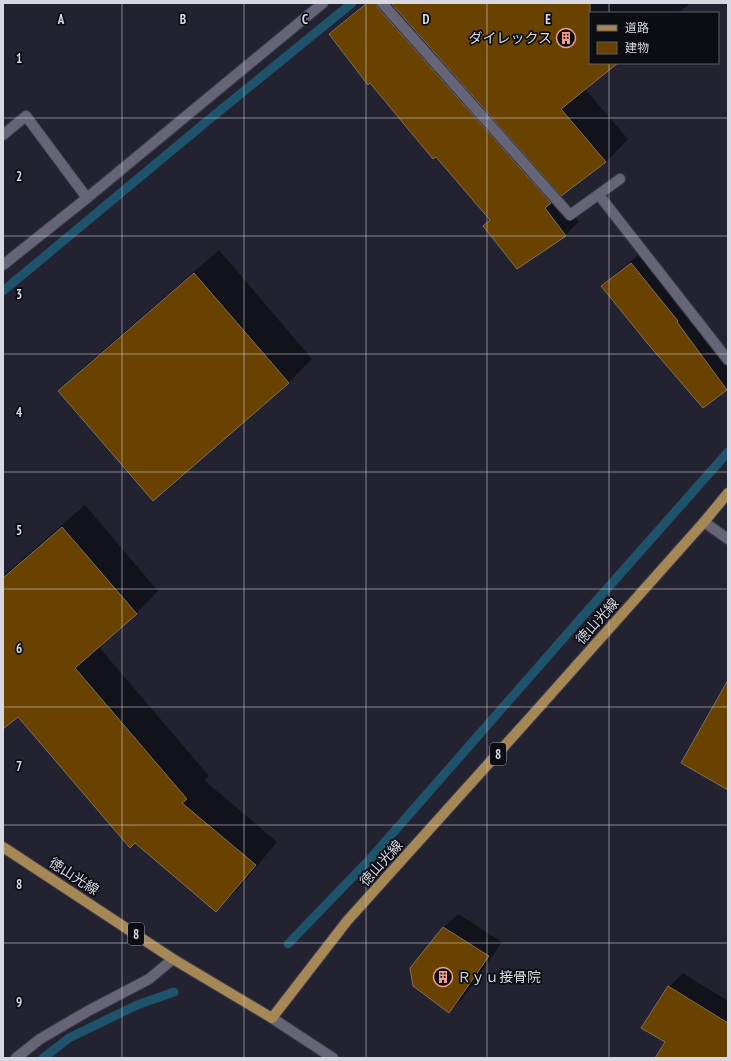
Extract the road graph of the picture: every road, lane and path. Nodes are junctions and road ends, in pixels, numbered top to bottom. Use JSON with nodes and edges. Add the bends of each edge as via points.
{"nodes":[{"id":1,"x":323,"y":3,"type":"edge"},
{"id":2,"x":382,"y":3,"type":"edge"},
{"id":3,"x":3,"y":135,"type":"edge"},
{"id":4,"x":620,"y":179,"type":"dead end"},
{"id":5,"x":599,"y":195,"type":"junction"},
{"id":6,"x":87,"y":198,"type":"junction"},
{"id":7,"x":3,"y":266,"type":"edge"},
{"id":8,"x":728,"y":360,"type":"edge"},
{"id":9,"x":728,"y":493,"type":"edge"},
{"id":10,"x":704,"y":522,"type":"junction"},
{"id":11,"x":728,"y":539,"type":"edge"},
{"id":12,"x":3,"y":847,"type":"edge"},
{"id":13,"x":173,"y":959,"type":"junction"},
{"id":14,"x":272,"y":1018,"type":"junction"},
{"id":15,"x":16,"y":1058,"type":"edge"},
{"id":16,"x":333,"y":1058,"type":"edge"}],
"edges":[{"from":1,"to":6,"type":"street"},
{"from":2,"to":5,"type":"street","via":[[570,216]]},
{"from":3,"to":6,"type":"street","via":[[26,116]]},
{"from":4,"to":5,"type":"street"},
{"from":5,"to":8,"type":"street"},
{"from":6,"to":7,"type":"street"},
{"from":9,"to":10,"type":"main road","name":"徳山光線","number":"8"},
{"from":10,"to":11,"type":"street"},
{"from":10,"to":14,"type":"main road","name":"徳山光線","number":"8","via":[[347,921]]},
{"from":12,"to":13,"type":"main road","name":"徳山光線","number":"8"},
{"from":13,"to":14,"type":"main road","name":"徳山光線","number":"8"},
{"from":13,"to":15,"type":"street","via":[[149,979],[40,1039]]},
{"from":14,"to":16,"type":"street"}]}
